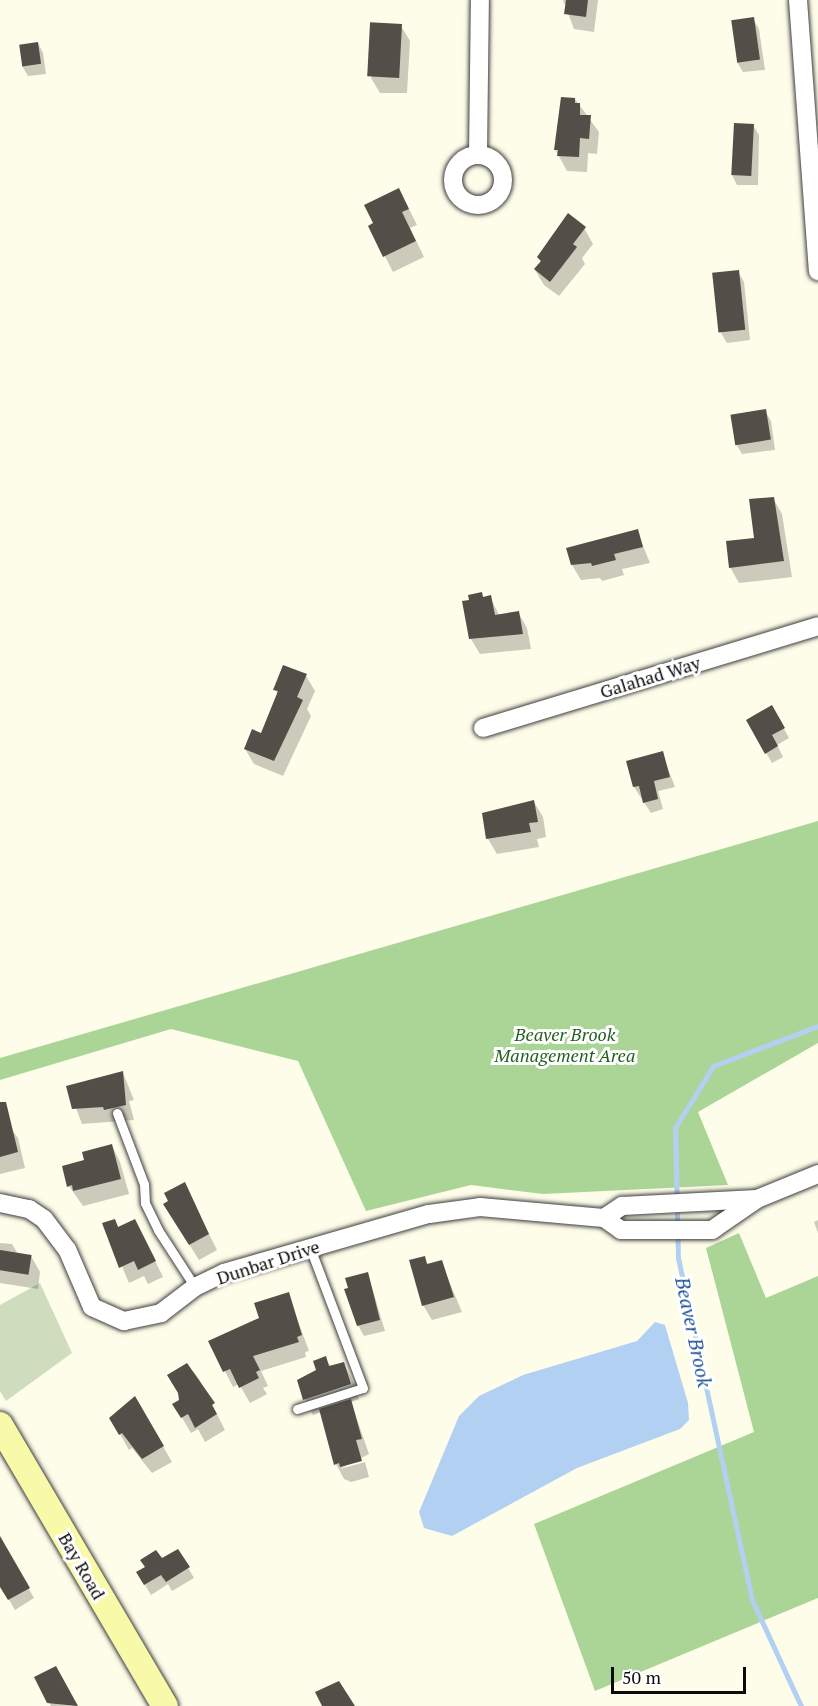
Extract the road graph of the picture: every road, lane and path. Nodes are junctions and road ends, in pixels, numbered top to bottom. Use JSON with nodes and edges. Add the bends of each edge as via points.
{"nodes":[{"id":1,"x":480,"y":0,"type":"edge"},
{"id":2,"x":798,"y":0,"type":"edge"},
{"id":3,"x":478,"y":154,"type":"dead end"},
{"id":4,"x":818,"y":270,"type":"edge"},
{"id":5,"x":818,"y":626,"type":"edge"},
{"id":6,"x":483,"y":728,"type":"dead end"},
{"id":7,"x":117,"y":1113,"type":"dead end"},
{"id":8,"x":818,"y":1174,"type":"edge"},
{"id":9,"x":757,"y":1199,"type":"junction"},
{"id":10,"x":0,"y":1203,"type":"edge"},
{"id":11,"x":604,"y":1218,"type":"junction"},
{"id":12,"x":310,"y":1248,"type":"junction"},
{"id":13,"x":195,"y":1287,"type":"junction"},
{"id":14,"x":297,"y":1409,"type":"dead end"},
{"id":15,"x":0,"y":1425,"type":"edge"},
{"id":16,"x":165,"y":1706,"type":"edge"}],
"edges":[{"from":1,"to":3,"type":"street"},
{"from":2,"to":4,"type":"street"},
{"from":5,"to":6,"type":"street","name":"Galahad Way"},
{"from":7,"to":13,"type":"lane","via":[[144,1184],[145,1203]]},
{"from":8,"to":9,"type":"street","name":"Dunbar Drive"},
{"from":9,"to":11,"type":"street","name":"Dunbar Drive","via":[[622,1206]]},
{"from":9,"to":11,"type":"street","name":"Dunbar Drive","via":[[712,1230],[621,1230]]},
{"from":10,"to":13,"type":"street","name":"Dunbar Drive","via":[[29,1209],[44,1218],[67,1249],[92,1307],[105,1316],[142,1320],[161,1313]]},
{"from":11,"to":12,"type":"street","name":"Dunbar Drive","via":[[492,1208],[454,1209]]},
{"from":12,"to":13,"type":"street","name":"Dunbar Drive","via":[[224,1273]]},
{"from":12,"to":14,"type":"lane","via":[[363,1388]]},
{"from":15,"to":16,"type":"main road","name":"Bay Road"}]}
